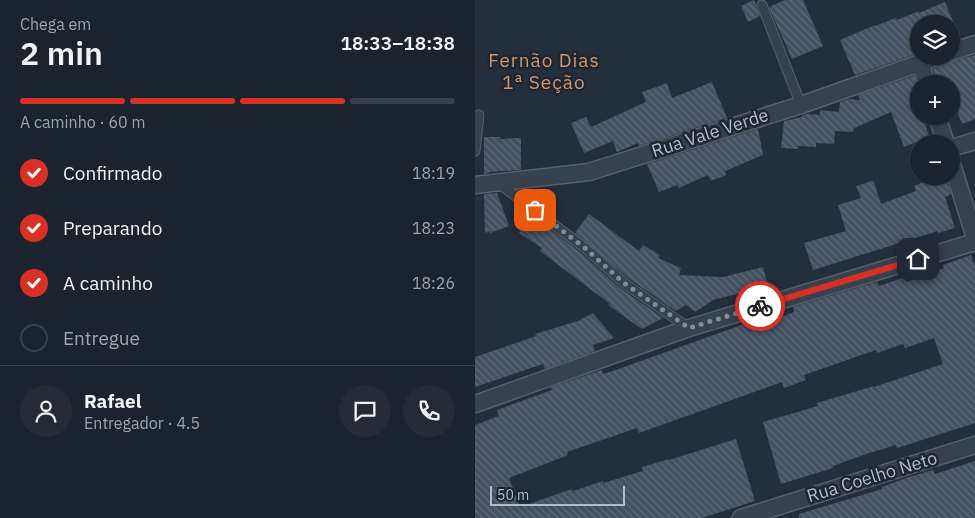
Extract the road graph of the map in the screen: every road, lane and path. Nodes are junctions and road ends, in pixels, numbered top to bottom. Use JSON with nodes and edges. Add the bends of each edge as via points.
{"nodes":[{"id":1,"x":762,"y":5,"type":"dead end"},
{"id":2,"x":975,"y":44,"type":"edge"},
{"id":3,"x":960,"y":49,"type":"edge"},
{"id":4,"x":914,"y":65,"type":"edge"},
{"id":5,"x":801,"y":105,"type":"junction"},
{"id":6,"x":479,"y":115,"type":"dead end"},
{"id":7,"x":975,"y":141,"type":"edge"},
{"id":8,"x":960,"y":145,"type":"edge"},
{"id":9,"x":475,"y":151,"type":"edge"},
{"id":10,"x":497,"y":182,"type":"junction"},
{"id":11,"x":475,"y":185,"type":"edge"},
{"id":12,"x":958,"y":185,"type":"edge"},
{"id":13,"x":975,"y":238,"type":"edge"},
{"id":14,"x":975,"y":242,"type":"edge"},
{"id":15,"x":689,"y":328,"type":"junction"},
{"id":16,"x":475,"y":404,"type":"edge"},
{"id":17,"x":975,"y":445,"type":"edge"},
{"id":18,"x":741,"y":518,"type":"edge"}],
"edges":[{"from":1,"to":5,"type":"lane"},
{"from":2,"to":3,"type":"street"},
{"from":4,"to":5,"type":"street","name":"Rua Vale Verde"},
{"from":5,"to":10,"type":"street","name":"Rua Vale Verde","via":[[589,172]]},
{"from":6,"to":9,"type":"lane"},
{"from":7,"to":8,"type":"street"},
{"from":10,"to":11,"type":"street","name":"Rua Vale Verde"},
{"from":10,"to":15,"type":"lane","via":[[585,248],[624,283]]},
{"from":12,"to":13,"type":"street"},
{"from":14,"to":15,"type":"street"},
{"from":15,"to":16,"type":"street"},
{"from":17,"to":18,"type":"street","name":"Rua Coelho Neto"}]}
